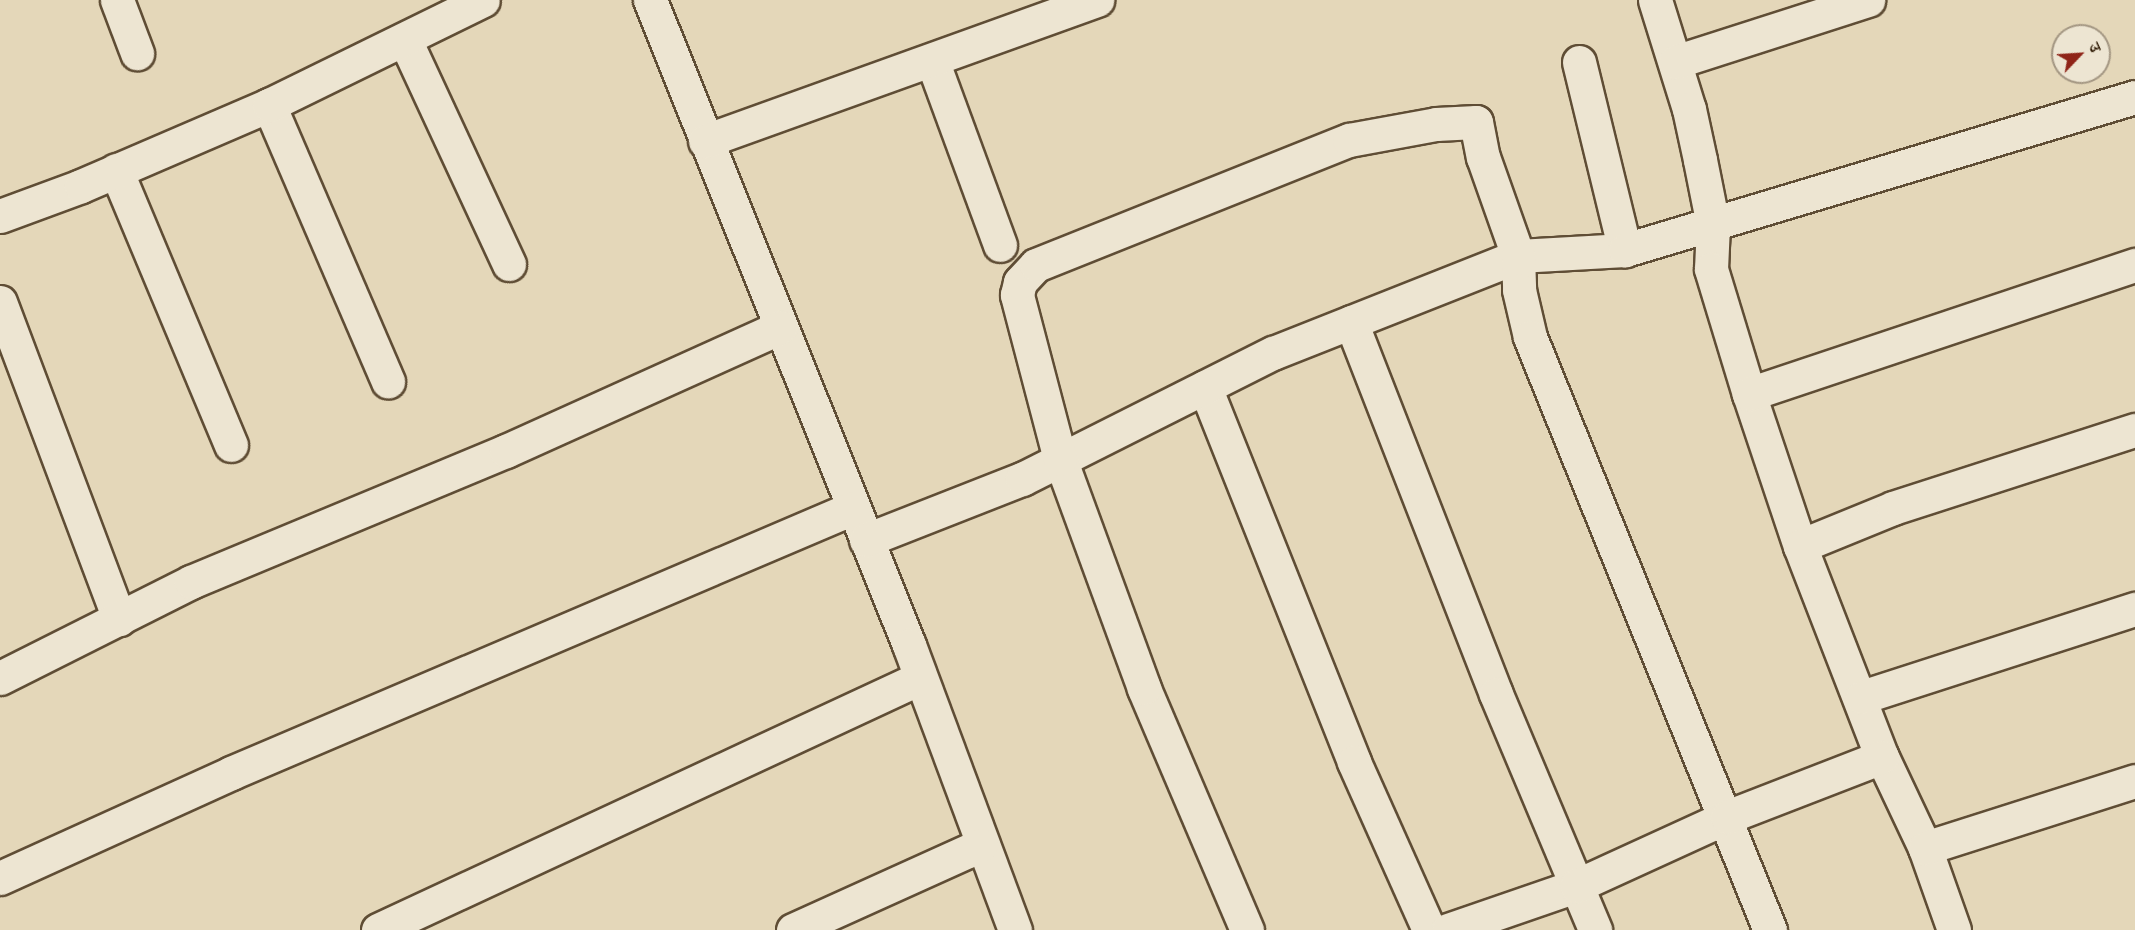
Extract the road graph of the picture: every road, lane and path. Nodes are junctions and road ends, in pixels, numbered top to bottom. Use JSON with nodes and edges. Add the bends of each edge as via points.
{"nodes":[{"id":1,"x":117,"y":0,"type":"edge"},
{"id":2,"x":483,"y":0,"type":"edge"},
{"id":3,"x":650,"y":0,"type":"edge"},
{"id":4,"x":1097,"y":0,"type":"edge"},
{"id":5,"x":1655,"y":0,"type":"edge"},
{"id":6,"x":1868,"y":0,"type":"edge"},
{"id":7,"x":405,"y":40,"type":"junction"},
{"id":8,"x":137,"y":53,"type":"dead end"},
{"id":9,"x":932,"y":60,"type":"junction"},
{"id":10,"x":1580,"y":62,"type":"dead end"},
{"id":11,"x":1675,"y":62,"type":"junction"},
{"id":12,"x":2135,"y":97,"type":"edge"},
{"id":13,"x":268,"y":105,"type":"junction"},
{"id":14,"x":705,"y":141,"type":"junction"},
{"id":15,"x":116,"y":170,"type":"junction"},
{"id":16,"x":0,"y":216,"type":"edge"},
{"id":17,"x":1713,"y":225,"type":"junction"},
{"id":18,"x":1000,"y":245,"type":"dead end"},
{"id":19,"x":1625,"y":250,"type":"junction"},
{"id":20,"x":1518,"y":256,"type":"junction"},
{"id":21,"x":509,"y":264,"type":"dead end"},
{"id":22,"x":2135,"y":265,"type":"edge"},
{"id":23,"x":0,"y":302,"type":"edge"},
{"id":24,"x":1351,"y":322,"type":"junction"},
{"id":25,"x":780,"y":327,"type":"junction"},
{"id":26,"x":388,"y":381,"type":"dead end"},
{"id":27,"x":1205,"y":387,"type":"junction"},
{"id":28,"x":1749,"y":394,"type":"junction"},
{"id":29,"x":2135,"y":430,"type":"edge"},
{"id":30,"x":231,"y":445,"type":"dead end"},
{"id":31,"x":1060,"y":459,"type":"junction"},
{"id":32,"x":853,"y":508,"type":"junction"},
{"id":33,"x":866,"y":540,"type":"junction"},
{"id":34,"x":1800,"y":546,"type":"junction"},
{"id":35,"x":2135,"y":609,"type":"edge"},
{"id":36,"x":119,"y":619,"type":"junction"},
{"id":37,"x":0,"y":678,"type":"edge"},
{"id":38,"x":920,"y":678,"type":"junction"},
{"id":39,"x":1862,"y":697,"type":"junction"},
{"id":40,"x":1882,"y":757,"type":"junction"},
{"id":41,"x":2135,"y":781,"type":"edge"},
{"id":42,"x":1727,"y":817,"type":"junction"},
{"id":43,"x":981,"y":845,"type":"junction"},
{"id":44,"x":1926,"y":848,"type":"junction"},
{"id":45,"x":0,"y":878,"type":"edge"},
{"id":46,"x":1576,"y":886,"type":"junction"},
{"id":47,"x":378,"y":930,"type":"edge"},
{"id":48,"x":793,"y":930,"type":"edge"},
{"id":49,"x":1015,"y":930,"type":"edge"},
{"id":50,"x":1247,"y":930,"type":"edge"},
{"id":51,"x":1429,"y":930,"type":"edge"},
{"id":52,"x":1448,"y":930,"type":"edge"},
{"id":53,"x":1595,"y":930,"type":"edge"},
{"id":54,"x":1770,"y":930,"type":"edge"},
{"id":55,"x":1954,"y":930,"type":"edge"}],
"edges":[{"from":1,"to":8,"type":"street"},
{"from":2,"to":7,"type":"street","via":[[435,20]]},
{"from":3,"to":14,"type":"street"},
{"from":4,"to":9,"type":"street"},
{"from":5,"to":11,"type":"street"},
{"from":6,"to":11,"type":"street"},
{"from":7,"to":13,"type":"street"},
{"from":7,"to":21,"type":"street"},
{"from":9,"to":14,"type":"street"},
{"from":9,"to":18,"type":"street"},
{"from":10,"to":19,"type":"street"},
{"from":11,"to":17,"type":"street"},
{"from":12,"to":17,"type":"street"},
{"from":13,"to":15,"type":"street"},
{"from":13,"to":26,"type":"street"},
{"from":14,"to":25,"type":"street"},
{"from":15,"to":16,"type":"street"},
{"from":15,"to":30,"type":"street"},
{"from":17,"to":19,"type":"street"},
{"from":17,"to":28,"type":"street","via":[[1711,269]]},
{"from":19,"to":20,"type":"street"},
{"from":20,"to":24,"type":"street"},
{"from":20,"to":31,"type":"street","via":[[1476,122],[1436,124],[1349,140],[1036,265],[1020,282],[1017,295]]},
{"from":20,"to":42,"type":"street","via":[[1519,291],[1530,337]]},
{"from":22,"to":28,"type":"street"},
{"from":23,"to":36,"type":"street"},
{"from":24,"to":27,"type":"street","via":[[1273,353]]},
{"from":24,"to":46,"type":"street","via":[[1496,694]]},
{"from":25,"to":32,"type":"street"},
{"from":25,"to":36,"type":"street","via":[[506,451],[191,582]]},
{"from":27,"to":31,"type":"street"},
{"from":27,"to":51,"type":"street","via":[[1354,762]]},
{"from":28,"to":34,"type":"street"},
{"from":29,"to":34,"type":"street","via":[[1893,508]]},
{"from":31,"to":33,"type":"street","via":[[1022,479]]},
{"from":31,"to":50,"type":"street","via":[[1144,688]]},
{"from":32,"to":33,"type":"street"},
{"from":32,"to":45,"type":"street","via":[[231,773]]},
{"from":33,"to":38,"type":"street"},
{"from":34,"to":39,"type":"street"},
{"from":35,"to":39,"type":"street"},
{"from":36,"to":37,"type":"street"},
{"from":38,"to":43,"type":"street"},
{"from":38,"to":47,"type":"street"},
{"from":39,"to":40,"type":"street"},
{"from":40,"to":42,"type":"street"},
{"from":40,"to":44,"type":"street"},
{"from":41,"to":44,"type":"street"},
{"from":42,"to":46,"type":"street"},
{"from":42,"to":54,"type":"street"},
{"from":43,"to":48,"type":"street"},
{"from":43,"to":49,"type":"street"},
{"from":44,"to":55,"type":"street"},
{"from":46,"to":52,"type":"street"},
{"from":46,"to":53,"type":"street"}]}
